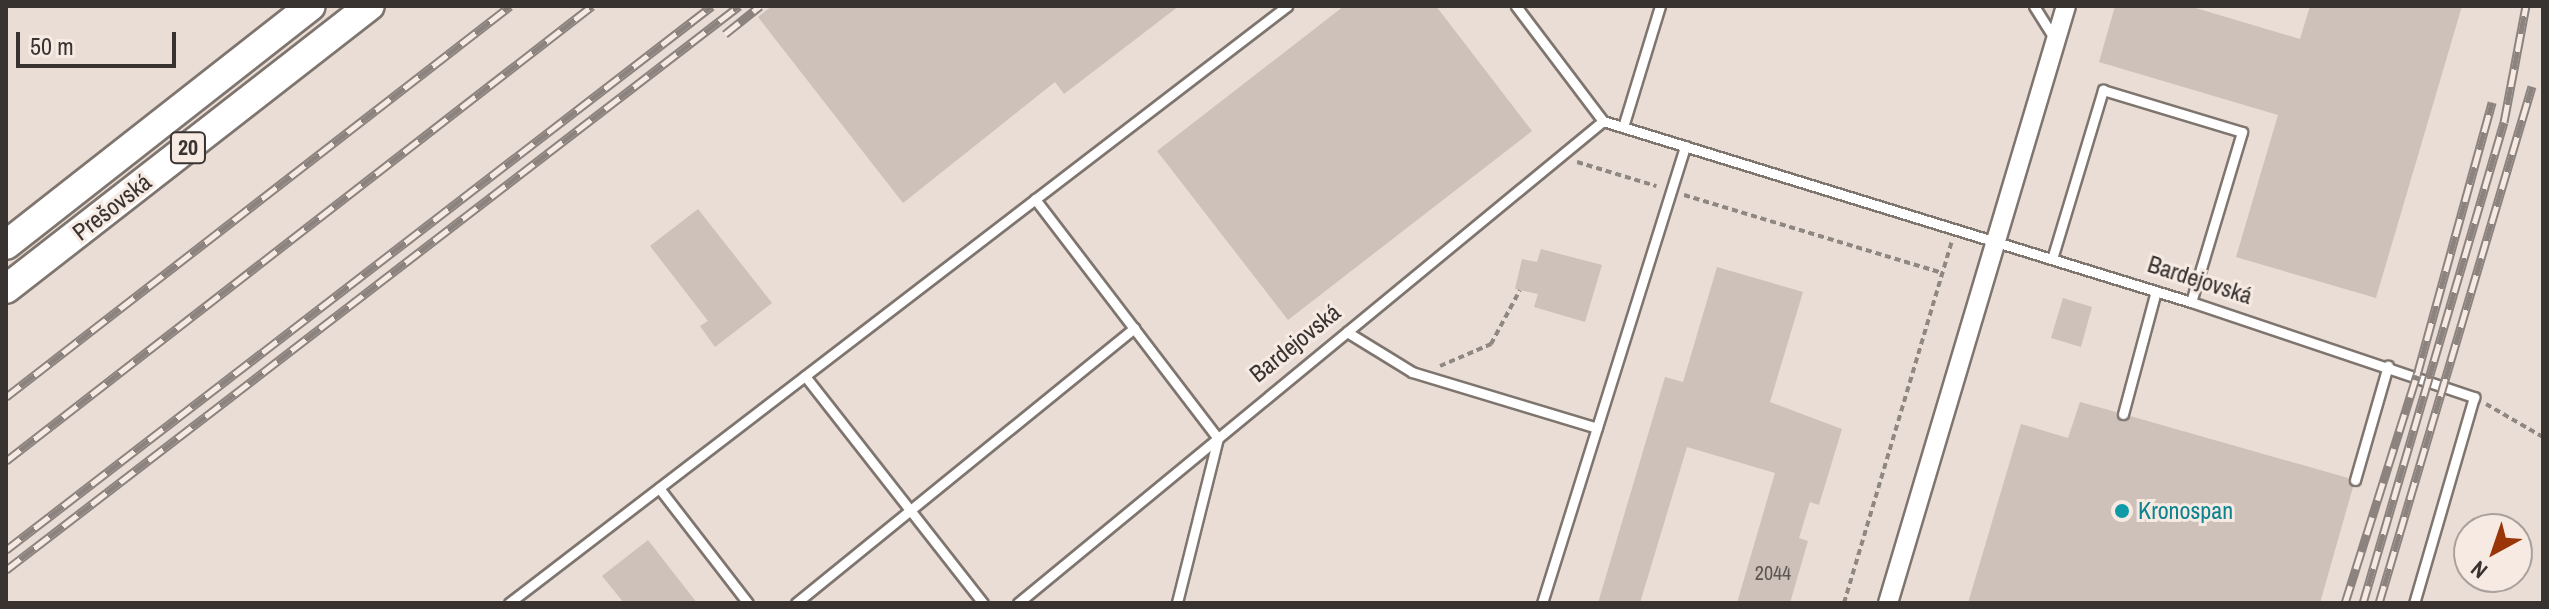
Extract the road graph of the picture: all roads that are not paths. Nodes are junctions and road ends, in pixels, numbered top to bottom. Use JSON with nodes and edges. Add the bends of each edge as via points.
{"nodes":[{"id":1,"x":311,"y":6,"type":"edge"},
{"id":2,"x":370,"y":6,"type":"edge"},
{"id":3,"x":1287,"y":6,"type":"edge"},
{"id":4,"x":1516,"y":6,"type":"edge"},
{"id":5,"x":1660,"y":6,"type":"edge"},
{"id":6,"x":2034,"y":6,"type":"edge"},
{"id":7,"x":2066,"y":6,"type":"edge"},
{"id":8,"x":2055,"y":40,"type":"junction"},
{"id":9,"x":1603,"y":121,"type":"junction"},
{"id":10,"x":1623,"y":127,"type":"junction"},
{"id":11,"x":1685,"y":146,"type":"junction"},
{"id":12,"x":1035,"y":199,"type":"junction"},
{"id":13,"x":1996,"y":242,"type":"junction"},
{"id":14,"x":6,"y":245,"type":"edge"},
{"id":15,"x":2052,"y":259,"type":"junction"},
{"id":16,"x":6,"y":289,"type":"edge"},
{"id":17,"x":2156,"y":291,"type":"junction"},
{"id":18,"x":2191,"y":302,"type":"junction"},
{"id":19,"x":1134,"y":328,"type":"junction"},
{"id":20,"x":1347,"y":332,"type":"junction"},
{"id":21,"x":2388,"y":366,"type":"junction"},
{"id":22,"x":805,"y":376,"type":"junction"},
{"id":23,"x":2123,"y":414,"type":"dead end"},
{"id":24,"x":1597,"y":428,"type":"junction"},
{"id":25,"x":1218,"y":438,"type":"junction"},
{"id":26,"x":2355,"y":480,"type":"dead end"},
{"id":27,"x":659,"y":488,"type":"junction"},
{"id":28,"x":910,"y":510,"type":"junction"},
{"id":29,"x":509,"y":603,"type":"edge"},
{"id":30,"x":748,"y":603,"type":"edge"},
{"id":31,"x":796,"y":603,"type":"edge"},
{"id":32,"x":983,"y":603,"type":"edge"},
{"id":33,"x":1018,"y":603,"type":"edge"},
{"id":34,"x":1177,"y":603,"type":"edge"},
{"id":35,"x":1542,"y":603,"type":"edge"},
{"id":36,"x":1888,"y":603,"type":"edge"},
{"id":37,"x":2414,"y":603,"type":"edge"}],
"edges":[{"from":1,"to":14,"type":"main road","name":"Prešovská","number":"20"},
{"from":2,"to":16,"type":"main road","name":"Prešovská","number":"20"},
{"from":3,"to":12,"type":"lane"},
{"from":4,"to":9,"type":"lane"},
{"from":5,"to":10,"type":"lane"},
{"from":6,"to":8,"type":"lane"},
{"from":7,"to":8,"type":"street"},
{"from":8,"to":13,"type":"street"},
{"from":9,"to":10,"type":"lane","name":"Bardejovská"},
{"from":9,"to":20,"type":"lane","name":"Bardejovská"},
{"from":10,"to":11,"type":"lane","name":"Bardejovská"},
{"from":11,"to":13,"type":"lane","name":"Bardejovská"},
{"from":11,"to":24,"type":"lane"},
{"from":12,"to":19,"type":"lane"},
{"from":12,"to":22,"type":"lane"},
{"from":13,"to":15,"type":"lane","name":"Bardejovská"},
{"from":13,"to":36,"type":"street"},
{"from":15,"to":17,"type":"lane","name":"Bardejovská"},
{"from":15,"to":18,"type":"lane","via":[[2103,90],[2242,132]]},
{"from":17,"to":18,"type":"lane","name":"Bardejovská"},
{"from":17,"to":23,"type":"lane"},
{"from":18,"to":21,"type":"lane","name":"Bardejovská"},
{"from":19,"to":25,"type":"lane"},
{"from":19,"to":28,"type":"lane"},
{"from":20,"to":24,"type":"lane","via":[[1419,375]]},
{"from":20,"to":25,"type":"lane","name":"Bardejovská"},
{"from":21,"to":26,"type":"lane"},
{"from":21,"to":37,"type":"lane","name":"Bardejovská","via":[[2474,397]]},
{"from":22,"to":27,"type":"lane"},
{"from":22,"to":28,"type":"lane"},
{"from":24,"to":35,"type":"lane"},
{"from":25,"to":33,"type":"lane","name":"Bardejovská"},
{"from":25,"to":34,"type":"lane"},
{"from":27,"to":29,"type":"lane"},
{"from":27,"to":30,"type":"lane"},
{"from":28,"to":31,"type":"lane"},
{"from":28,"to":32,"type":"lane"}]}
